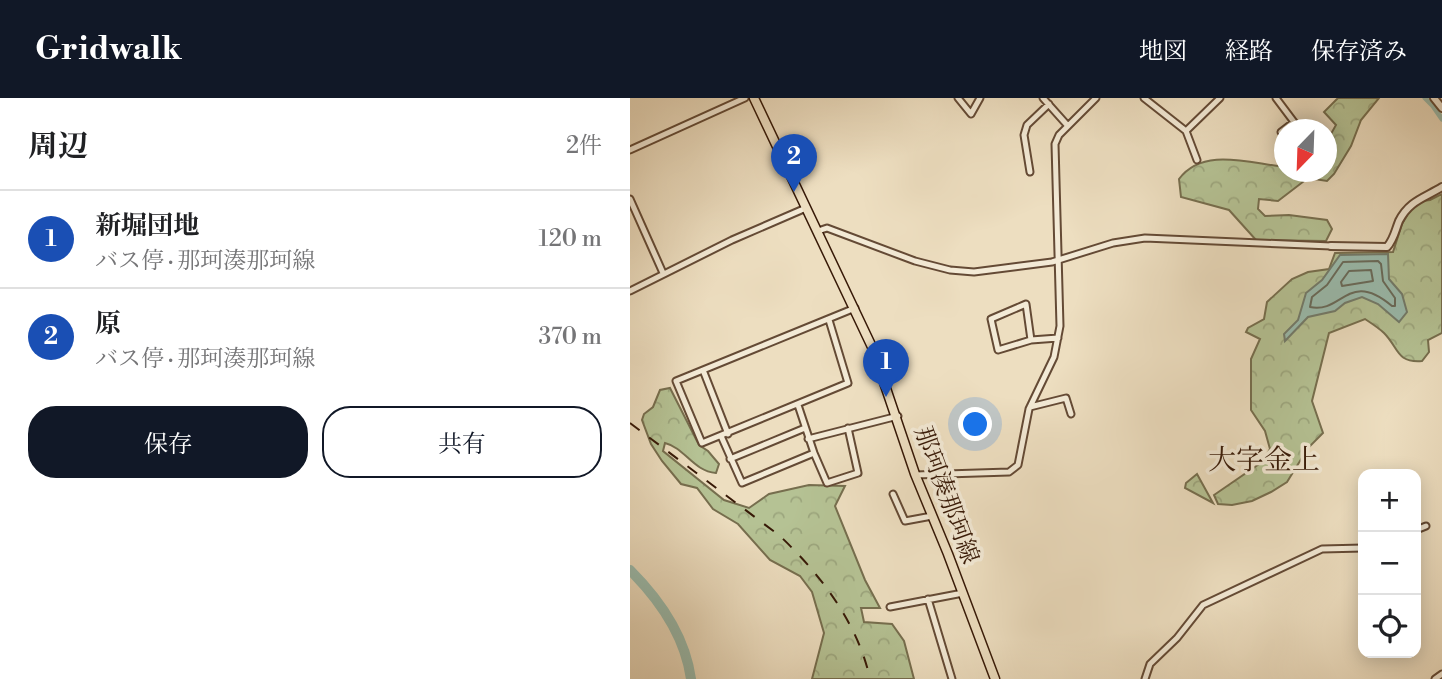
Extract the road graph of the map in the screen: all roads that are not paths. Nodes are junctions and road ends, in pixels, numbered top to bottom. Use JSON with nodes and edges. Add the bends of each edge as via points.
{"nodes":[{"id":1,"x":745,"y":98,"type":"edge"},
{"id":2,"x":754,"y":98,"type":"edge"},
{"id":3,"x":958,"y":98,"type":"edge"},
{"id":4,"x":980,"y":98,"type":"edge"},
{"id":5,"x":1042,"y":98,"type":"edge"},
{"id":6,"x":1096,"y":98,"type":"edge"},
{"id":7,"x":1144,"y":98,"type":"edge"},
{"id":8,"x":1220,"y":98,"type":"edge"},
{"id":9,"x":1276,"y":98,"type":"edge"},
{"id":10,"x":1434,"y":98,"type":"edge"},
{"id":11,"x":1048,"y":104,"type":"junction"},
{"id":12,"x":1442,"y":108,"type":"edge"},
{"id":13,"x":1292,"y":119,"type":"edge"},
{"id":14,"x":1068,"y":126,"type":"junction"},
{"id":15,"x":1186,"y":131,"type":"junction"},
{"id":16,"x":630,"y":150,"type":"edge"},
{"id":17,"x":1197,"y":160,"type":"dead end"},
{"id":18,"x":1030,"y":172,"type":"dead end"},
{"id":19,"x":1442,"y":187,"type":"edge"},
{"id":20,"x":630,"y":199,"type":"edge"},
{"id":21,"x":806,"y":208,"type":"junction"},
{"id":22,"x":818,"y":231,"type":"junction"},
{"id":23,"x":1331,"y":246,"type":"joint"},
{"id":24,"x":1060,"y":260,"type":"junction"},
{"id":25,"x":663,"y":272,"type":"junction"},
{"id":26,"x":630,"y":291,"type":"edge"},
{"id":27,"x":855,"y":308,"type":"junction"},
{"id":28,"x":830,"y":320,"type":"junction"},
{"id":29,"x":1058,"y":338,"type":"junction"},
{"id":30,"x":1031,"y":340,"type":"junction"},
{"id":31,"x":703,"y":370,"type":"junction"},
{"id":32,"x":797,"y":405,"type":"junction"},
{"id":33,"x":1030,"y":407,"type":"junction"},
{"id":34,"x":1071,"y":414,"type":"dead end"},
{"id":35,"x":898,"y":416,"type":"junction"},
{"id":36,"x":805,"y":428,"type":"junction"},
{"id":37,"x":848,"y":428,"type":"junction"},
{"id":38,"x":728,"y":433,"type":"junction"},
{"id":39,"x":721,"y":436,"type":"junction"},
{"id":40,"x":808,"y":439,"type":"junction"},
{"id":41,"x":814,"y":453,"type":"junction"},
{"id":42,"x":730,"y":459,"type":"junction"},
{"id":43,"x":915,"y":475,"type":"junction"},
{"id":44,"x":893,"y":494,"type":"dead end"},
{"id":45,"x":932,"y":516,"type":"junction"},
{"id":46,"x":1426,"y":526,"type":"dead end"},
{"id":47,"x":1421,"y":528,"type":"edge"},
{"id":48,"x":1358,"y":548,"type":"edge"},
{"id":49,"x":963,"y":593,"type":"junction"},
{"id":50,"x":928,"y":600,"type":"junction"},
{"id":51,"x":890,"y":607,"type":"dead end"},
{"id":52,"x":1442,"y":674,"type":"edge"},
{"id":53,"x":952,"y":679,"type":"edge"},
{"id":54,"x":995,"y":679,"type":"edge"},
{"id":55,"x":1145,"y":679,"type":"edge"},
{"id":56,"x":1435,"y":679,"type":"edge"}],
"edges":[{"from":1,"to":16,"type":"street"},
{"from":2,"to":21,"type":"main road","name":"那珂湊那珂線"},
{"from":3,"to":4,"type":"street","via":[[971,114]]},
{"from":5,"to":11,"type":"street"},
{"from":6,"to":14,"type":"street"},
{"from":7,"to":15,"type":"street"},
{"from":8,"to":15,"type":"street"},
{"from":9,"to":13,"type":"street"},
{"from":10,"to":12,"type":"street"},
{"from":11,"to":14,"type":"street"},
{"from":11,"to":18,"type":"street","via":[[1027,125],[1024,135]]},
{"from":14,"to":24,"type":"street","via":[[1059,135],[1055,150]]},
{"from":15,"to":17,"type":"street"},
{"from":19,"to":23,"type":"street","via":[[1406,208],[1387,247]]},
{"from":20,"to":25,"type":"street"},
{"from":21,"to":22,"type":"main road","name":"那珂湊那珂線"},
{"from":21,"to":25,"type":"street"},
{"from":22,"to":24,"type":"street","via":[[827,228],[896,256],[962,272]]},
{"from":22,"to":27,"type":"main road","name":"那珂湊那珂線"},
{"from":23,"to":24,"type":"street","via":[[1156,237],[1113,243]]},
{"from":24,"to":29,"type":"street"},
{"from":25,"to":26,"type":"street"},
{"from":27,"to":28,"type":"street"},
{"from":27,"to":35,"type":"main road","name":"那珂湊那珂線"},
{"from":28,"to":31,"type":"street"},
{"from":28,"to":32,"type":"street","via":[[848,383]]},
{"from":29,"to":30,"type":"street"},
{"from":29,"to":33,"type":"street","via":[[1051,365]]},
{"from":30,"to":30,"type":"street","via":[[998,350],[990,319],[1026,304]]},
{"from":31,"to":38,"type":"street"},
{"from":31,"to":39,"type":"street","via":[[676,382],[702,443]]},
{"from":32,"to":36,"type":"street"},
{"from":32,"to":38,"type":"street"},
{"from":33,"to":34,"type":"street","via":[[1066,398]]},
{"from":33,"to":43,"type":"street","via":[[1015,469]]},
{"from":35,"to":37,"type":"street"},
{"from":35,"to":43,"type":"main road","name":"那珂湊那珂線"},
{"from":36,"to":40,"type":"street"},
{"from":36,"to":42,"type":"street"},
{"from":37,"to":40,"type":"street"},
{"from":37,"to":41,"type":"street","via":[[858,474],[827,483]]},
{"from":38,"to":39,"type":"street"},
{"from":39,"to":42,"type":"street"},
{"from":40,"to":41,"type":"street"},
{"from":41,"to":42,"type":"street","via":[[742,483]]},
{"from":43,"to":45,"type":"main road","name":"那珂湊那珂線"},
{"from":44,"to":45,"type":"street","via":[[905,521]]},
{"from":45,"to":49,"type":"main road","name":"那珂湊那珂線"},
{"from":46,"to":47,"type":"street"},
{"from":48,"to":55,"type":"street","via":[[1322,549],[1203,606],[1150,664]]},
{"from":49,"to":50,"type":"street"},
{"from":49,"to":54,"type":"main road","name":"那珂湊那珂線"},
{"from":50,"to":51,"type":"street"},
{"from":50,"to":53,"type":"street"},
{"from":52,"to":56,"type":"street"}]}
